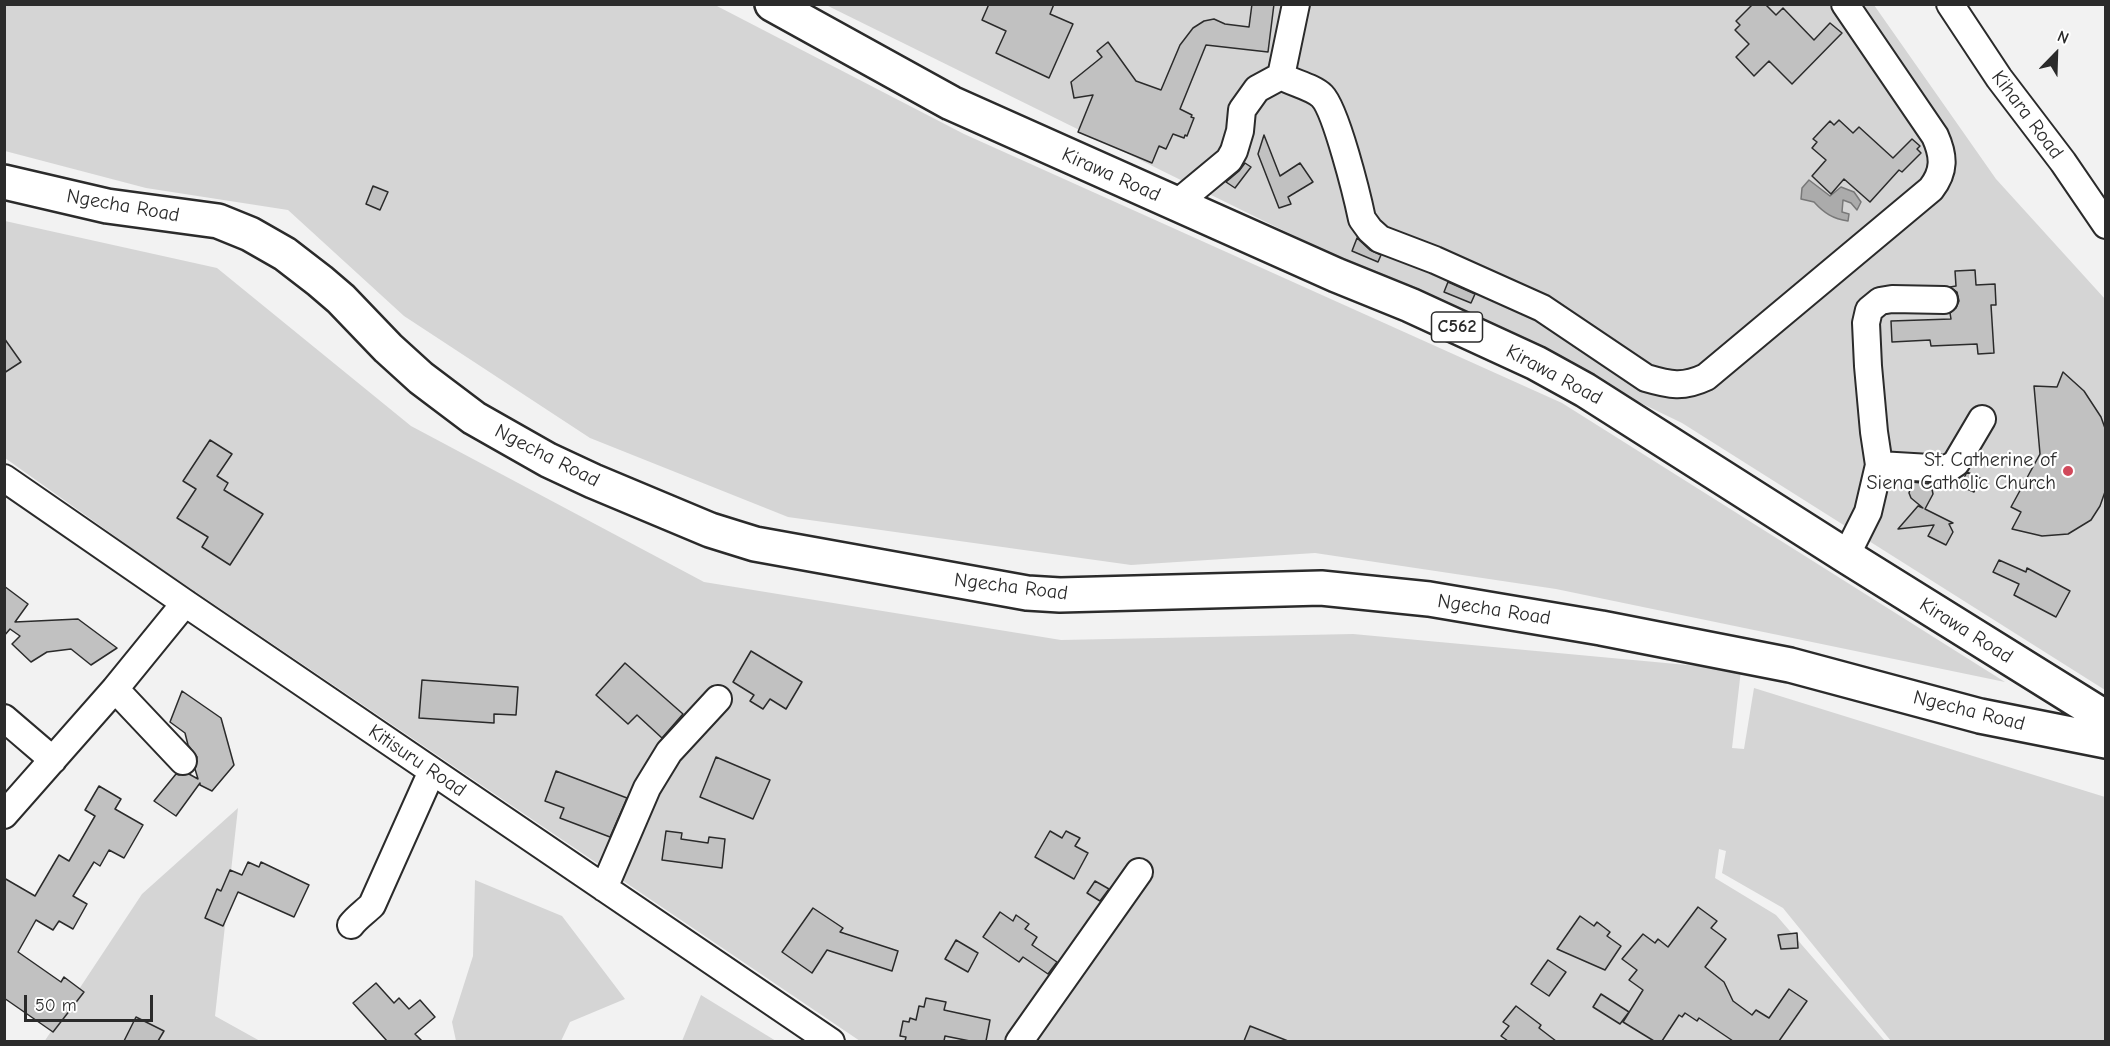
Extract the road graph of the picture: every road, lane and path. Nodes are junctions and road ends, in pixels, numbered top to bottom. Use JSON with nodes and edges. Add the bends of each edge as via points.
{"nodes":[{"id":1,"x":772,"y":4,"type":"edge"},
{"id":2,"x":1296,"y":4,"type":"edge"},
{"id":3,"x":1845,"y":4,"type":"edge"},
{"id":4,"x":1950,"y":4,"type":"edge"},
{"id":5,"x":1281,"y":76,"type":"junction"},
{"id":6,"x":4,"y":182,"type":"edge"},
{"id":7,"x":1176,"y":204,"type":"junction"},
{"id":8,"x":2106,"y":225,"type":"edge"},
{"id":9,"x":1944,"y":300,"type":"dead end"},
{"id":10,"x":1982,"y":419,"type":"dead end"},
{"id":11,"x":1879,"y":465,"type":"junction"},
{"id":12,"x":4,"y":478,"type":"edge"},
{"id":13,"x":1846,"y":556,"type":"junction"},
{"id":14,"x":185,"y":603,"type":"junction"},
{"id":15,"x":115,"y":689,"type":"junction"},
{"id":16,"x":718,"y":699,"type":"dead end"},
{"id":17,"x":4,"y":718,"type":"edge"},
{"id":18,"x":2106,"y":718,"type":"edge"},
{"id":19,"x":2106,"y":741,"type":"edge"},
{"id":20,"x":53,"y":760,"type":"junction"},
{"id":21,"x":183,"y":761,"type":"dead end"},
{"id":22,"x":432,"y":771,"type":"junction"},
{"id":23,"x":4,"y":815,"type":"edge"},
{"id":24,"x":1139,"y":872,"type":"dead end"},
{"id":25,"x":604,"y":888,"type":"junction"},
{"id":26,"x":351,"y":925,"type":"dead end"},
{"id":27,"x":831,"y":1041,"type":"edge"},
{"id":28,"x":1019,"y":1041,"type":"edge"}],
"edges":[{"from":1,"to":7,"type":"main road","name":"Kirawa Road","number":"C562","via":[[951,103]]},
{"from":2,"to":5,"type":"street"},
{"from":3,"to":5,"type":"street","via":[[1935,136],[1942,153],[1941,172],[1931,189],[1706,377],[1689,385],[1646,378],[1542,308],[1380,239],[1362,219],[1330,106],[1316,90]]},
{"from":4,"to":8,"type":"street","name":"Kihara Road"},
{"from":5,"to":7,"type":"street","via":[[1257,89],[1242,110],[1240,131],[1229,160]]},
{"from":6,"to":19,"type":"main road","name":"Ngecha Road","via":[[107,206],[218,221],[250,234],[320,281],[421,378],[474,418],[593,481],[710,530],[756,544],[1027,593],[1322,588],[1438,600],[1790,665],[1980,716]]},
{"from":7,"to":13,"type":"main road","name":"Kirawa Road","number":"C562","via":[[1527,359],[1586,390]]},
{"from":9,"to":11,"type":"street","via":[[1892,299],[1880,301],[1869,310],[1868,356]]},
{"from":10,"to":11,"type":"street","via":[[1956,463],[1947,469]]},
{"from":11,"to":13,"type":"street","via":[[1868,512]]},
{"from":12,"to":14,"type":"street","name":"Kitisuru Road"},
{"from":13,"to":18,"type":"main road","name":"Kirawa Road","number":"C562"},
{"from":14,"to":15,"type":"street"},
{"from":14,"to":22,"type":"street","name":"Kitisuru Road"},
{"from":15,"to":20,"type":"street"},
{"from":15,"to":21,"type":"street"},
{"from":16,"to":25,"type":"street","via":[[669,752],[647,788]]},
{"from":17,"to":20,"type":"street"},
{"from":20,"to":23,"type":"street"},
{"from":22,"to":25,"type":"street","name":"Kitisuru Road"},
{"from":22,"to":26,"type":"street","via":[[372,905]]},
{"from":24,"to":28,"type":"street"},
{"from":25,"to":27,"type":"street","name":"Kitisuru Road"}]}
